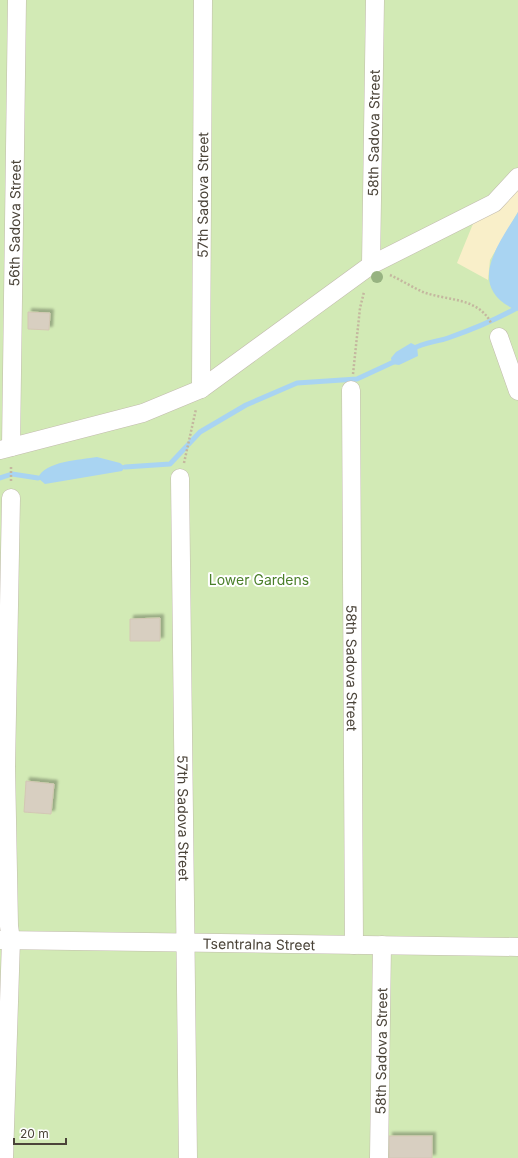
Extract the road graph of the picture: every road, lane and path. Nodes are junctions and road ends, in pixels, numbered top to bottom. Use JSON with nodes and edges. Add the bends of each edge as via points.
{"nodes":[{"id":1,"x":18,"y":0,"type":"edge"},
{"id":2,"x":203,"y":0,"type":"edge"},
{"id":3,"x":376,"y":0,"type":"edge"},
{"id":4,"x":518,"y":177,"type":"edge"},
{"id":5,"x":371,"y":265,"type":"junction"},
{"id":6,"x":496,"y":332,"type":"joint"},
{"id":7,"x":354,"y":367,"type":"dead end"},
{"id":8,"x":201,"y":389,"type":"junction"},
{"id":9,"x":352,"y":390,"type":"dead end"},
{"id":10,"x":518,"y":391,"type":"edge"},
{"id":11,"x":192,"y":427,"type":"dead end"},
{"id":12,"x":8,"y":453,"type":"edge"},
{"id":13,"x":182,"y":470,"type":"joint"},
{"id":14,"x":11,"y":492,"type":"joint"},
{"id":15,"x":5,"y":940,"type":"edge"},
{"id":16,"x":184,"y":942,"type":"junction"},
{"id":17,"x":354,"y":945,"type":"junction"},
{"id":18,"x":382,"y":945,"type":"junction"},
{"id":19,"x":518,"y":946,"type":"edge"},
{"id":20,"x":4,"y":1158,"type":"edge"},
{"id":21,"x":188,"y":1158,"type":"edge"},
{"id":22,"x":380,"y":1158,"type":"edge"}],
"edges":[{"from":1,"to":12,"type":"street","name":"56th Sadova Street"},
{"from":2,"to":8,"type":"street","name":"57th Sadova Street"},
{"from":3,"to":5,"type":"street","name":"58th Sadova Street"},
{"from":4,"to":5,"type":"street","via":[[494,203]]},
{"from":5,"to":6,"type":"path","via":[[424,292],[472,304],[486,313]]},
{"from":5,"to":7,"type":"path","via":[[360,308]]},
{"from":5,"to":8,"type":"street"},
{"from":6,"to":10,"type":"street"},
{"from":8,"to":12,"type":"street","via":[[143,413]]},
{"from":9,"to":17,"type":"street","name":"58th Sadova Street"},
{"from":11,"to":13,"type":"path"},
{"from":12,"to":14,"type":"path"},
{"from":13,"to":16,"type":"street","name":"57th Sadova Street"},
{"from":14,"to":15,"type":"street","via":[[6,767],[9,926]]},
{"from":15,"to":16,"type":"street","name":"Tsentralna Street"},
{"from":15,"to":20,"type":"street"},
{"from":16,"to":17,"type":"street","name":"Tsentralna Street"},
{"from":16,"to":21,"type":"street","name":"57th Sadova Street"},
{"from":17,"to":18,"type":"street","name":"Tsentralna Street"},
{"from":18,"to":19,"type":"street","name":"Tsentralna Street"},
{"from":18,"to":22,"type":"street","name":"58th Sadova Street"}]}
